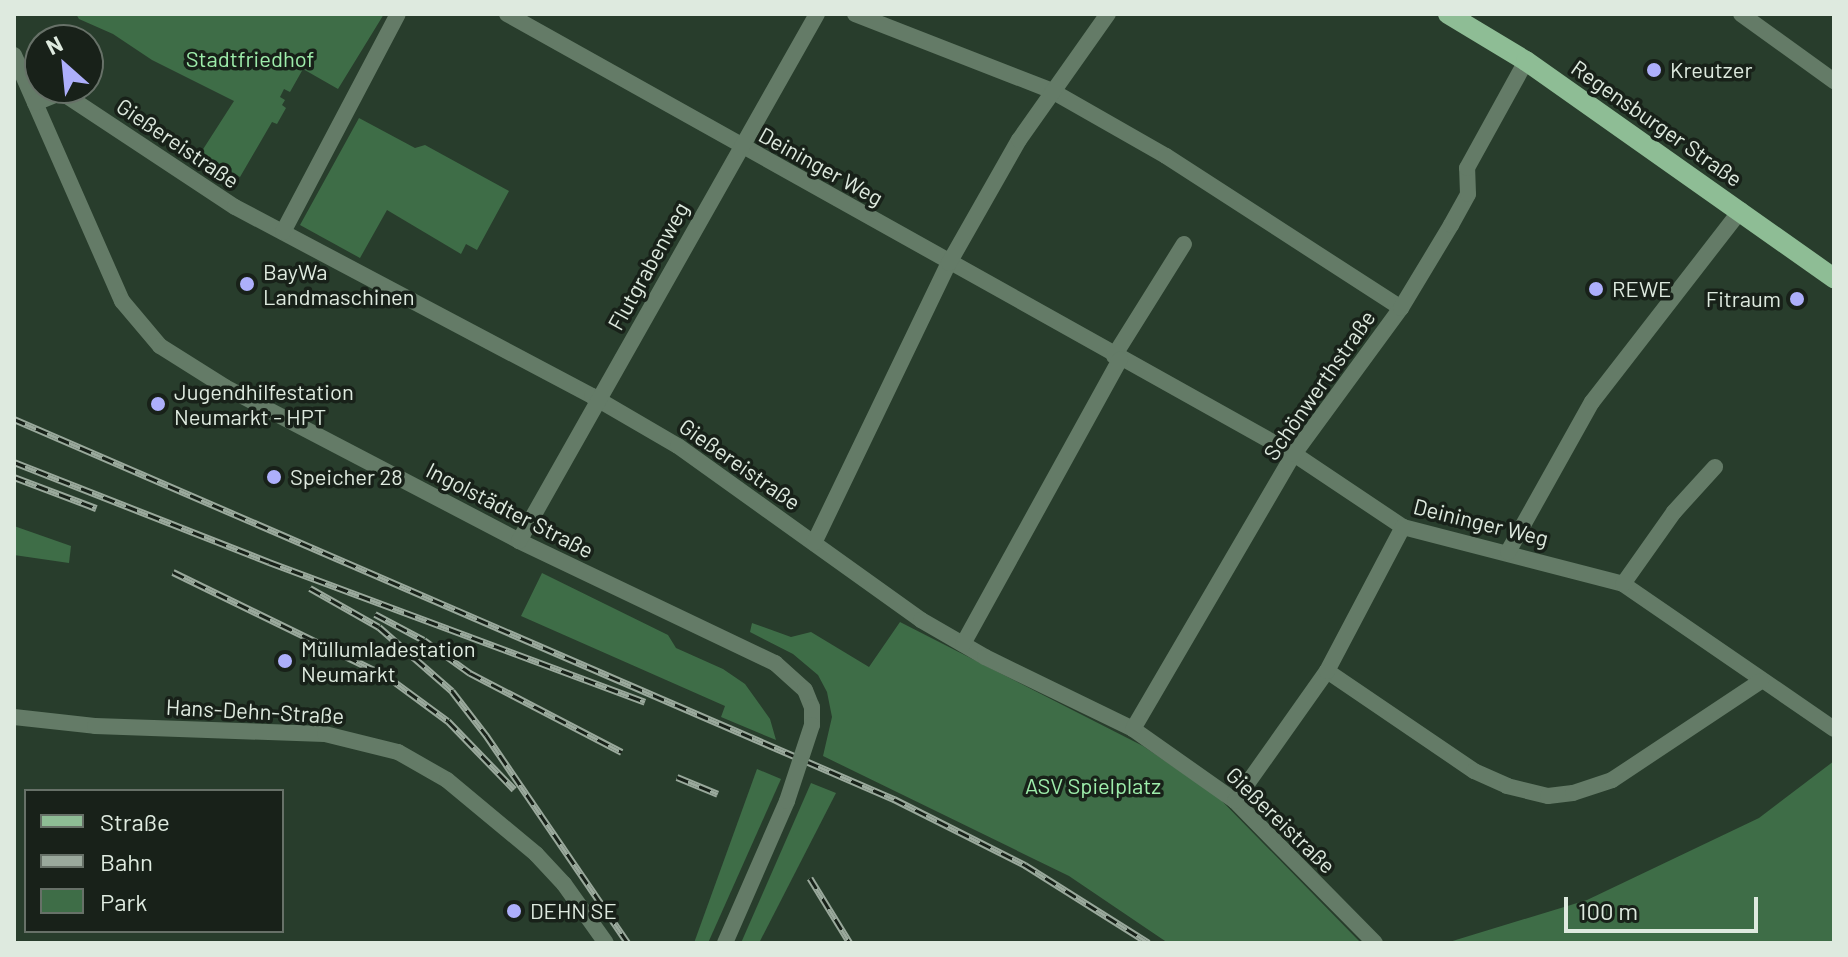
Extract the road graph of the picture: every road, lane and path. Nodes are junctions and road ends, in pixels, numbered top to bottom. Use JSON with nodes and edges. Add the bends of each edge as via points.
{"nodes":[{"id":1,"x":398,"y":14,"type":"edge"},
{"id":2,"x":507,"y":14,"type":"edge"},
{"id":3,"x":817,"y":14,"type":"edge"},
{"id":4,"x":855,"y":14,"type":"edge"},
{"id":5,"x":1108,"y":14,"type":"edge"},
{"id":6,"x":1448,"y":14,"type":"edge"},
{"id":7,"x":1741,"y":14,"type":"edge"},
{"id":8,"x":14,"y":55,"type":"edge"},
{"id":9,"x":1526,"y":61,"type":"junction"},
{"id":10,"x":24,"y":78,"type":"edge"},
{"id":11,"x":1834,"y":81,"type":"edge"},
{"id":12,"x":1052,"y":91,"type":"junction"},
{"id":13,"x":35,"y":104,"type":"edge"},
{"id":14,"x":79,"y":104,"type":"edge"},
{"id":15,"x":742,"y":147,"type":"junction"},
{"id":16,"x":1741,"y":210,"type":"junction"},
{"id":17,"x":283,"y":232,"type":"junction"},
{"id":18,"x":1184,"y":244,"type":"dead end"},
{"id":19,"x":949,"y":263,"type":"junction"},
{"id":20,"x":1834,"y":278,"type":"edge"},
{"id":21,"x":1401,"y":308,"type":"junction"},
{"id":22,"x":1117,"y":358,"type":"junction"},
{"id":23,"x":599,"y":400,"type":"junction"},
{"id":24,"x":1294,"y":454,"type":"junction"},
{"id":25,"x":1715,"y":467,"type":"dead end"},
{"id":26,"x":1403,"y":527,"type":"junction"},
{"id":27,"x":519,"y":541,"type":"junction"},
{"id":28,"x":814,"y":543,"type":"junction"},
{"id":29,"x":1508,"y":552,"type":"junction"},
{"id":30,"x":1623,"y":584,"type":"junction"},
{"id":31,"x":963,"y":644,"type":"junction"},
{"id":32,"x":1327,"y":671,"type":"junction"},
{"id":33,"x":1761,"y":681,"type":"junction"},
{"id":34,"x":14,"y":717,"type":"edge"},
{"id":35,"x":1133,"y":729,"type":"junction"},
{"id":36,"x":1834,"y":729,"type":"edge"},
{"id":37,"x":1235,"y":801,"type":"junction"},
{"id":38,"x":606,"y":943,"type":"edge"},
{"id":39,"x":725,"y":943,"type":"edge"},
{"id":40,"x":1375,"y":943,"type":"edge"}],
"edges":[{"from":1,"to":17,"type":"street"},
{"from":2,"to":15,"type":"street","name":"Deininger Weg"},
{"from":3,"to":15,"type":"street","name":"Flutgrabenweg"},
{"from":4,"to":12,"type":"street"},
{"from":5,"to":12,"type":"street"},
{"from":6,"to":9,"type":"main road","name":"Regensburger Straße"},
{"from":7,"to":11,"type":"street"},
{"from":8,"to":10,"type":"street","name":"Ingolstädter Straße"},
{"from":9,"to":16,"type":"main road","name":"Regensburger Straße"},
{"from":9,"to":21,"type":"street","name":"Schönwerthstraße","via":[[1467,168],[1468,194]]},
{"from":12,"to":19,"type":"street"},
{"from":12,"to":21,"type":"street","via":[[1166,156]]},
{"from":13,"to":27,"type":"street","name":"Ingolstädter Straße","via":[[122,301],[150,337],[225,387]]},
{"from":14,"to":17,"type":"street","name":"Gießereistraße","via":[[205,189]]},
{"from":15,"to":19,"type":"street","name":"Deininger Weg"},
{"from":15,"to":23,"type":"street","name":"Flutgrabenweg"},
{"from":16,"to":20,"type":"main road","name":"Regensburger Straße"},
{"from":16,"to":29,"type":"street","via":[[1592,402]]},
{"from":17,"to":23,"type":"street","name":"Gießereistraße"},
{"from":18,"to":22,"type":"street"},
{"from":19,"to":22,"type":"street","name":"Deininger Weg"},
{"from":19,"to":28,"type":"street"},
{"from":21,"to":24,"type":"street","name":"Schönwerthstraße"},
{"from":22,"to":24,"type":"street","name":"Deininger Weg"},
{"from":22,"to":31,"type":"street"},
{"from":23,"to":27,"type":"street","name":"Flutgrabenweg"},
{"from":23,"to":28,"type":"street","name":"Gießereistraße","via":[[711,468]]},
{"from":24,"to":26,"type":"street","name":"Deininger Weg"},
{"from":24,"to":35,"type":"street","name":"Schönwerthstraße"},
{"from":25,"to":30,"type":"street","via":[[1674,512]]},
{"from":26,"to":29,"type":"street","name":"Deininger Weg","via":[[1440,540]]},
{"from":26,"to":32,"type":"street"},
{"from":27,"to":39,"type":"street","name":"Ingolstädter Straße","bridge":true,"via":[[775,663],[805,690],[812,725],[787,801]]},
{"from":28,"to":31,"type":"street","name":"Gießereistraße"},
{"from":29,"to":30,"type":"street","name":"Deininger Weg"},
{"from":30,"to":33,"type":"street","name":"Deininger Weg"},
{"from":31,"to":35,"type":"street","name":"Gießereistraße"},
{"from":32,"to":33,"type":"street","via":[[1474,771],[1548,796],[1612,780]]},
{"from":32,"to":37,"type":"street"},
{"from":33,"to":36,"type":"street","name":"Deininger Weg"},
{"from":34,"to":38,"type":"street","name":"Hans-Dehn-Straße","via":[[95,726],[325,734],[398,752],[447,780],[536,854]]},
{"from":35,"to":37,"type":"street","name":"Gießereistraße"},
{"from":37,"to":40,"type":"street","name":"Gießereistraße"}]}
